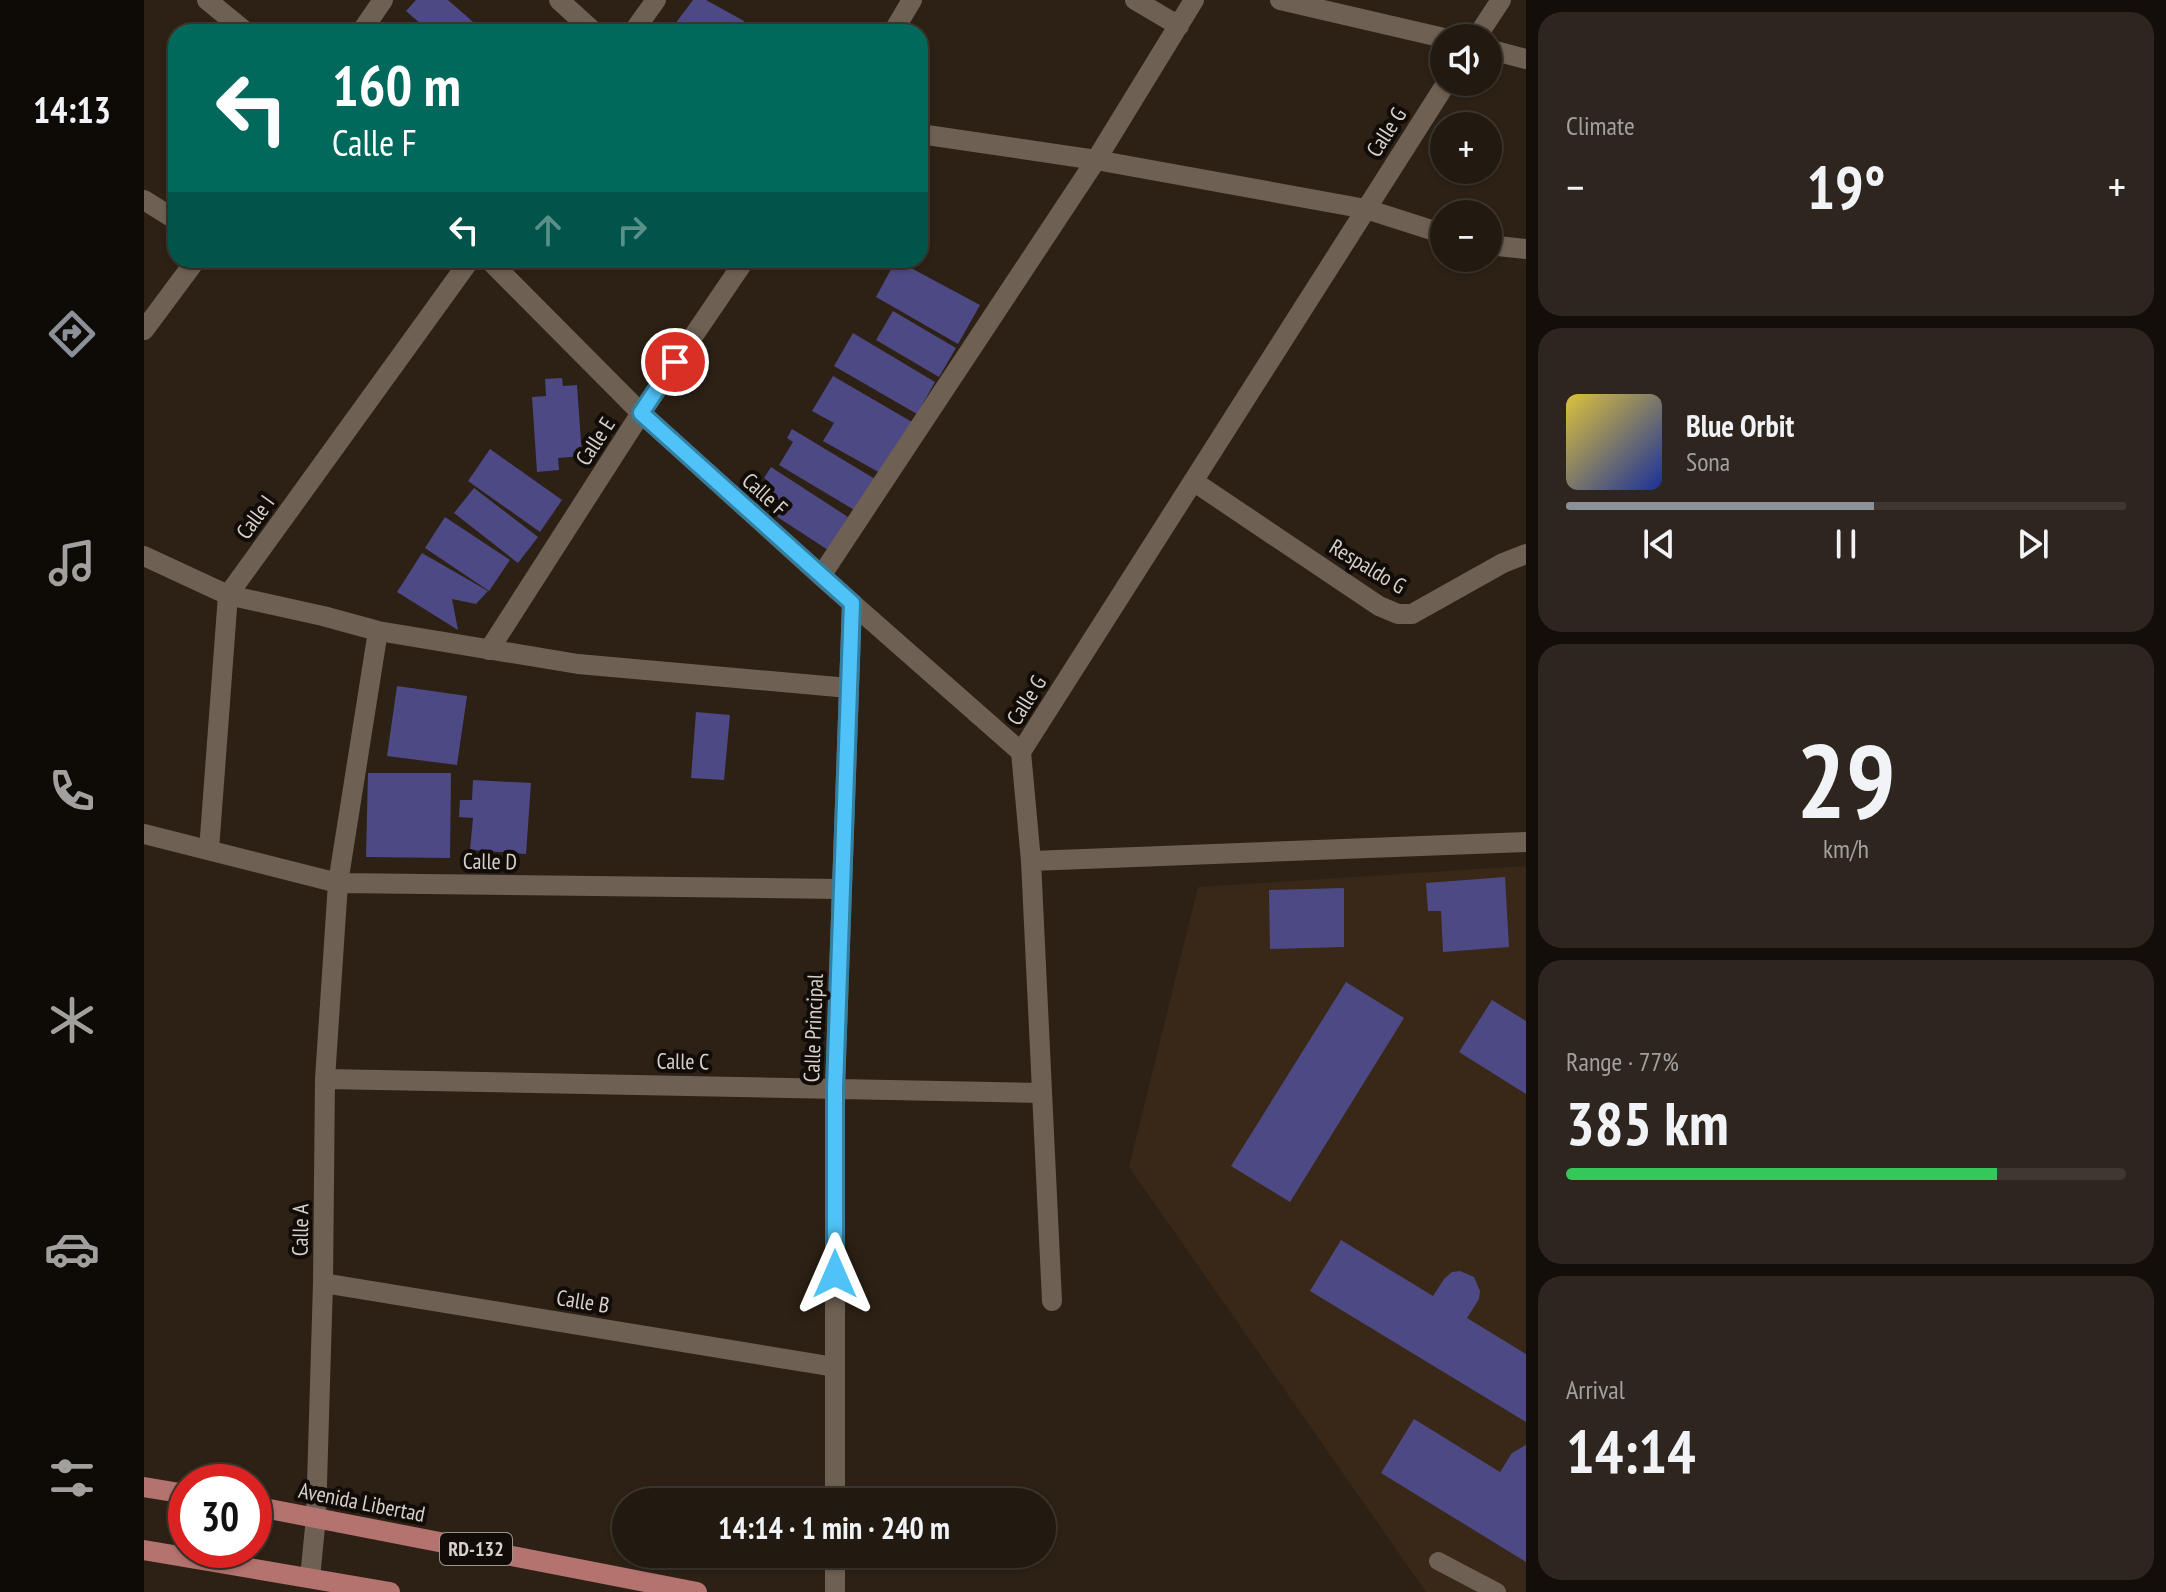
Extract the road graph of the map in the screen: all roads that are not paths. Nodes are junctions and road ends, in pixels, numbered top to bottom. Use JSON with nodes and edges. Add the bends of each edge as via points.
{"nodes":[{"id":1,"x":207,"y":0,"type":"edge"},
{"id":2,"x":383,"y":0,"type":"edge"},
{"id":3,"x":559,"y":0,"type":"edge"},
{"id":4,"x":656,"y":0,"type":"edge"},
{"id":5,"x":912,"y":0,"type":"edge"},
{"id":6,"x":1135,"y":0,"type":"edge"},
{"id":7,"x":1194,"y":0,"type":"edge"},
{"id":8,"x":1280,"y":0,"type":"edge"},
{"id":9,"x":1501,"y":0,"type":"edge"},
{"id":10,"x":236,"y":24,"type":"edge"},
{"id":11,"x":366,"y":24,"type":"edge"},
{"id":12,"x":585,"y":24,"type":"edge"},
{"id":13,"x":639,"y":24,"type":"edge"},
{"id":14,"x":898,"y":24,"type":"edge"},
{"id":15,"x":1485,"y":24,"type":"edge"},
{"id":16,"x":1179,"y":26,"type":"junction"},
{"id":17,"x":1430,"y":35,"type":"edge"},
{"id":18,"x":1502,"y":53,"type":"edge"},
{"id":19,"x":1526,"y":59,"type":"edge"},
{"id":20,"x":1438,"y":96,"type":"edge"},
{"id":21,"x":928,"y":135,"type":"edge"},
{"id":22,"x":1096,"y":160,"type":"junction"},
{"id":23,"x":144,"y":200,"type":"edge"},
{"id":24,"x":1366,"y":209,"type":"junction"},
{"id":25,"x":168,"y":215,"type":"edge"},
{"id":26,"x":1430,"y":230,"type":"edge"},
{"id":27,"x":1502,"y":246,"type":"edge"},
{"id":28,"x":1526,"y":249,"type":"edge"},
{"id":29,"x":190,"y":268,"type":"edge"},
{"id":30,"x":464,"y":268,"type":"edge"},
{"id":31,"x":497,"y":268,"type":"edge"},
{"id":32,"x":740,"y":268,"type":"edge"},
{"id":33,"x":144,"y":330,"type":"edge"},
{"id":34,"x":641,"y":413,"type":"junction"},
{"id":35,"x":1193,"y":481,"type":"junction"},
{"id":36,"x":1526,"y":554,"type":"edge"},
{"id":37,"x":144,"y":556,"type":"edge"},
{"id":38,"x":821,"y":576,"type":"junction"},
{"id":39,"x":228,"y":595,"type":"junction"},
{"id":40,"x":852,"y":603,"type":"junction"},
{"id":41,"x":378,"y":631,"type":"junction"},
{"id":42,"x":489,"y":650,"type":"junction"},
{"id":43,"x":849,"y":688,"type":"junction"},
{"id":44,"x":1021,"y":752,"type":"junction"},
{"id":45,"x":144,"y":834,"type":"edge"},
{"id":46,"x":1526,"y":842,"type":"edge"},
{"id":47,"x":209,"y":850,"type":"junction"},
{"id":48,"x":1031,"y":861,"type":"junction"},
{"id":49,"x":338,"y":883,"type":"junction"},
{"id":50,"x":842,"y":889,"type":"junction"},
{"id":51,"x":325,"y":1079,"type":"junction"},
{"id":52,"x":835,"y":1088,"type":"junction"},
{"id":53,"x":1041,"y":1093,"type":"junction"},
{"id":54,"x":323,"y":1283,"type":"junction"},
{"id":55,"x":1052,"y":1301,"type":"dead end"},
{"id":56,"x":835,"y":1367,"type":"junction"},
{"id":57,"x":144,"y":1487,"type":"edge"},
{"id":58,"x":835,"y":1488,"type":"edge"},
{"id":59,"x":168,"y":1491,"type":"edge"},
{"id":60,"x":272,"y":1509,"type":"edge"},
{"id":61,"x":316,"y":1517,"type":"junction"},
{"id":62,"x":144,"y":1550,"type":"edge"},
{"id":63,"x":1438,"y":1561,"type":"dead end"},
{"id":64,"x":835,"y":1568,"type":"edge"},
{"id":65,"x":310,"y":1578,"type":"junction"},
{"id":66,"x":390,"y":1592,"type":"edge"},
{"id":67,"x":697,"y":1592,"type":"edge"},
{"id":68,"x":835,"y":1592,"type":"edge"},
{"id":69,"x":1497,"y":1592,"type":"edge"}],
"edges":[{"from":1,"to":10,"type":"street"},
{"from":2,"to":11,"type":"street"},
{"from":3,"to":12,"type":"street"},
{"from":4,"to":13,"type":"street"},
{"from":5,"to":14,"type":"street"},
{"from":6,"to":16,"type":"street"},
{"from":7,"to":16,"type":"street"},
{"from":8,"to":17,"type":"street"},
{"from":9,"to":15,"type":"street"},
{"from":16,"to":22,"type":"street"},
{"from":18,"to":19,"type":"street"},
{"from":20,"to":24,"type":"street","name":"Calle G"},
{"from":21,"to":22,"type":"street"},
{"from":22,"to":24,"type":"street"},
{"from":22,"to":38,"type":"street"},
{"from":23,"to":25,"type":"street"},
{"from":24,"to":26,"type":"street"},
{"from":24,"to":35,"type":"street","name":"Calle G"},
{"from":27,"to":28,"type":"street"},
{"from":29,"to":33,"type":"street"},
{"from":30,"to":39,"type":"street","name":"Calle I"},
{"from":31,"to":34,"type":"street","name":"Calle F"},
{"from":32,"to":34,"type":"street","name":"Calle E"},
{"from":34,"to":38,"type":"street","name":"Calle F"},
{"from":34,"to":42,"type":"street","name":"Calle E"},
{"from":35,"to":36,"type":"street","name":"Respaldo G","via":[[1398,614],[1412,614]]},
{"from":35,"to":44,"type":"street","name":"Calle G"},
{"from":37,"to":39,"type":"street"},
{"from":38,"to":40,"type":"street","name":"Calle F"},
{"from":39,"to":41,"type":"street"},
{"from":39,"to":47,"type":"street"},
{"from":40,"to":43,"type":"street","name":"Calle Principal"},
{"from":40,"to":44,"type":"street","name":"Calle F"},
{"from":41,"to":42,"type":"street"},
{"from":41,"to":49,"type":"street","name":"Calle A"},
{"from":42,"to":43,"type":"street","via":[[578,664]]},
{"from":43,"to":50,"type":"street","name":"Calle Principal"},
{"from":44,"to":48,"type":"street","name":"Calle G"},
{"from":45,"to":47,"type":"street","name":"Calle D"},
{"from":46,"to":48,"type":"street"},
{"from":47,"to":49,"type":"street","name":"Calle D"},
{"from":48,"to":53,"type":"street","name":"Calle G"},
{"from":49,"to":50,"type":"street","name":"Calle D"},
{"from":49,"to":51,"type":"street","name":"Calle A"},
{"from":50,"to":52,"type":"street","name":"Calle Principal"},
{"from":51,"to":52,"type":"street","name":"Calle C"},
{"from":51,"to":54,"type":"street","name":"Calle A"},
{"from":52,"to":53,"type":"street","name":"Calle C"},
{"from":52,"to":56,"type":"street","name":"Calle Principal"},
{"from":53,"to":55,"type":"street","name":"Calle G"},
{"from":54,"to":56,"type":"street","name":"Calle B"},
{"from":54,"to":61,"type":"street","name":"Calle A"},
{"from":56,"to":58,"type":"street","name":"Calle Principal"},
{"from":57,"to":59,"type":"main road"},
{"from":60,"to":61,"type":"main road","name":"Avenida Libertad","number":"RD-132"},
{"from":61,"to":65,"type":"street","name":"Calle A"},
{"from":61,"to":67,"type":"main road","name":"Avenida Libertad","number":"RD-132"},
{"from":62,"to":65,"type":"main road"},
{"from":63,"to":69,"type":"lane"},
{"from":64,"to":68,"type":"street"},
{"from":65,"to":66,"type":"main road"}]}
